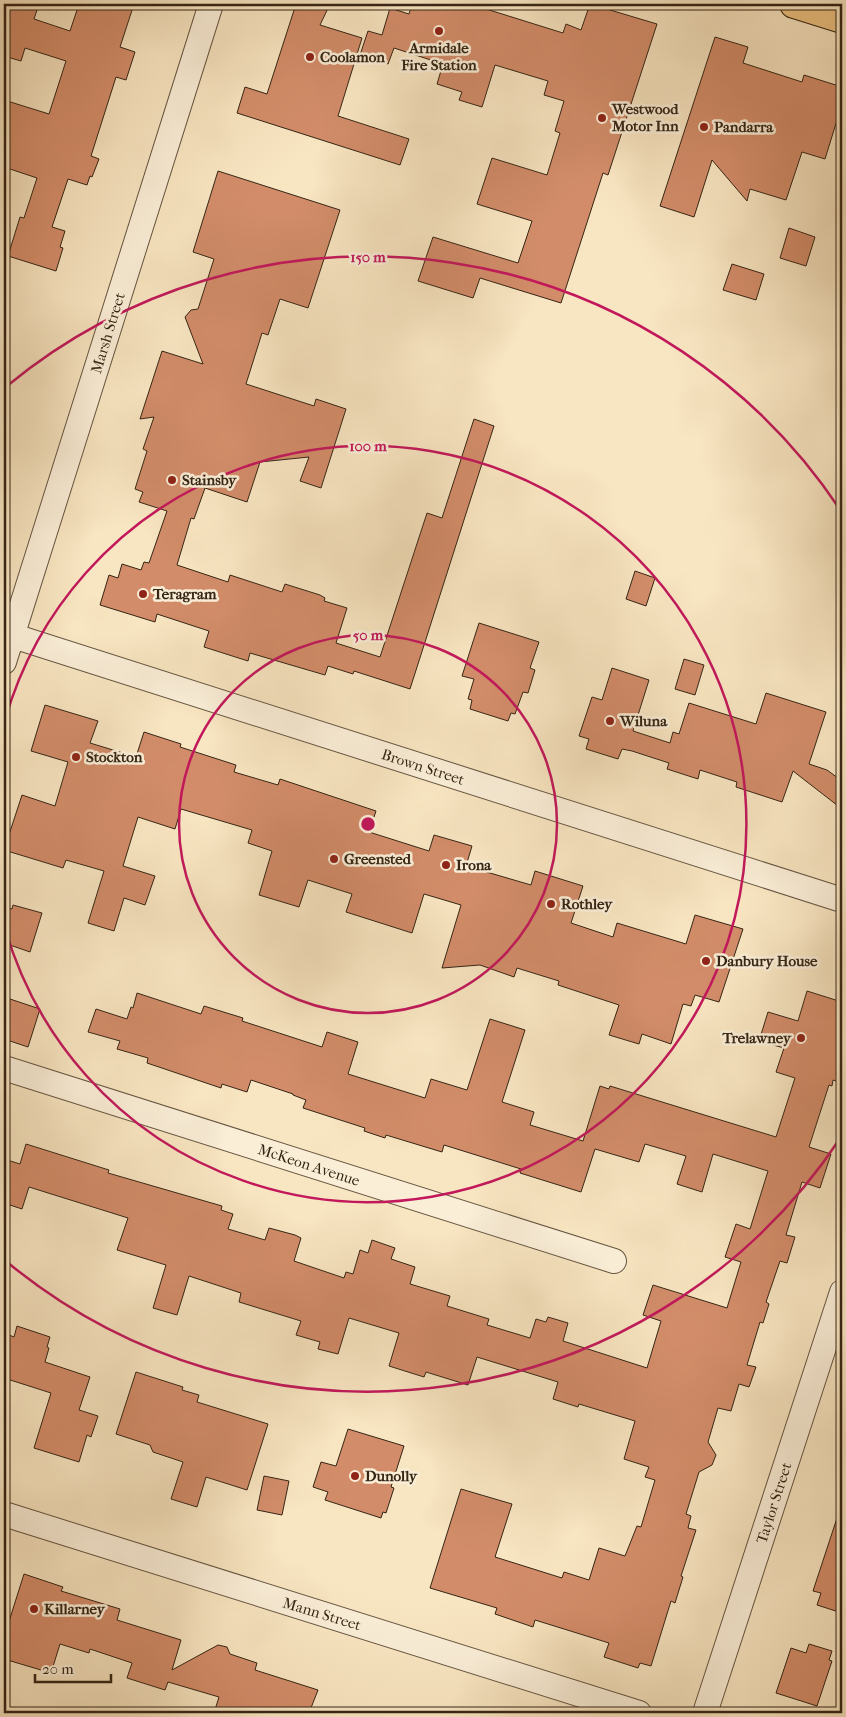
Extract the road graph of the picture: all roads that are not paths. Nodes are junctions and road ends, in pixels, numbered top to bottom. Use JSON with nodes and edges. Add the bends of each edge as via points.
{"nodes":[{"id":1,"x":211,"y":4,"type":"edge"},
{"id":2,"x":794,"y":4,"type":"edge"},
{"id":3,"x":842,"y":19,"type":"edge"},
{"id":4,"x":8,"y":634,"type":"edge"},
{"id":5,"x":4,"y":662,"type":"edge"},
{"id":6,"x":842,"y":900,"type":"edge"},
{"id":7,"x":4,"y":1068,"type":"edge"},
{"id":8,"x":614,"y":1261,"type":"dead end"},
{"id":9,"x":842,"y":1292,"type":"edge"},
{"id":10,"x":834,"y":1345,"type":"edge"},
{"id":11,"x":4,"y":1514,"type":"edge"},
{"id":12,"x":640,"y":1713,"type":"edge"},
{"id":13,"x":705,"y":1713,"type":"edge"}],
"edges":[{"from":1,"to":4,"type":"street","name":"Marsh Street"},
{"from":2,"to":3,"type":"main road"},
{"from":4,"to":5,"type":"street","name":"Marsh Street"},
{"from":4,"to":6,"type":"street","name":"Brown Street"},
{"from":7,"to":8,"type":"street","name":"McKeon Avenue"},
{"from":9,"to":10,"type":"street","name":"Taylor Street"},
{"from":10,"to":13,"type":"street","name":"Taylor Street"},
{"from":11,"to":12,"type":"street","name":"Mann Street"}]}
